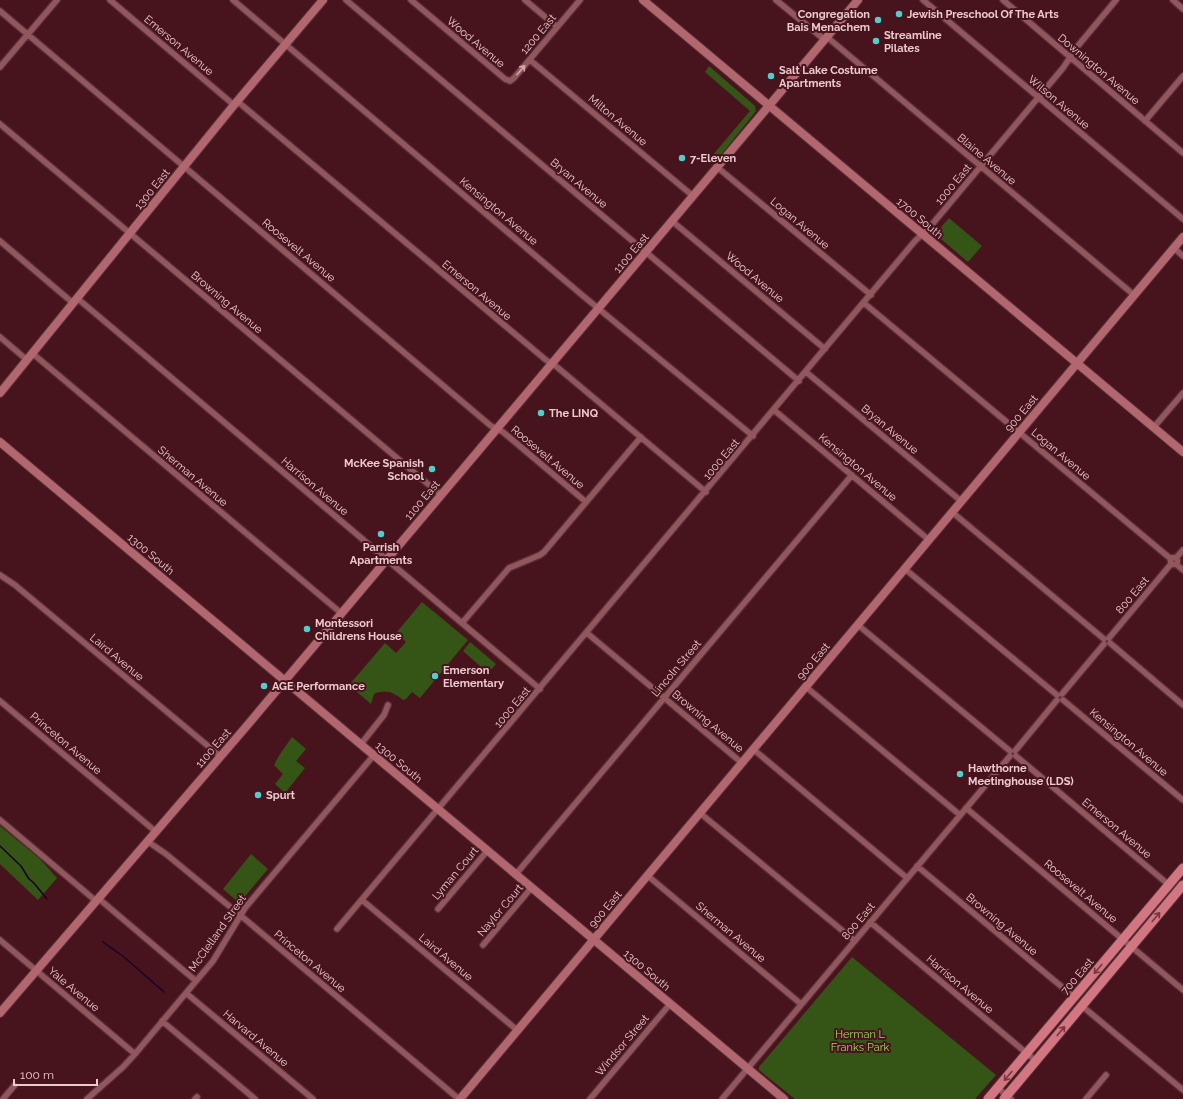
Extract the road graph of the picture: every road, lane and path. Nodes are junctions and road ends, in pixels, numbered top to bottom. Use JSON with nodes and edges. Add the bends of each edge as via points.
{"nodes":[{"id":1,"x":56,"y":0,"type":"edge"},
{"id":2,"x":110,"y":0,"type":"edge"},
{"id":3,"x":233,"y":0,"type":"edge"},
{"id":4,"x":323,"y":0,"type":"edge"},
{"id":5,"x":346,"y":0,"type":"edge"},
{"id":6,"x":411,"y":0,"type":"edge"},
{"id":7,"x":525,"y":0,"type":"edge"},
{"id":8,"x":580,"y":0,"type":"edge"},
{"id":9,"x":643,"y":0,"type":"edge"},
{"id":10,"x":776,"y":0,"type":"edge"},
{"id":11,"x":858,"y":0,"type":"edge"},
{"id":12,"x":922,"y":0,"type":"edge"},
{"id":13,"x":1003,"y":0,"type":"edge"},
{"id":14,"x":1116,"y":0,"type":"edge"},
{"id":15,"x":1173,"y":0,"type":"edge"},
{"id":16,"x":1183,"y":9,"type":"edge"},
{"id":17,"x":0,"y":11,"type":"edge"},
{"id":18,"x":557,"y":27,"type":"junction"},
{"id":19,"x":28,"y":34,"type":"junction"},
{"id":20,"x":826,"y":38,"type":"junction"},
{"id":21,"x":285,"y":44,"type":"junction"},
{"id":22,"x":1070,"y":57,"type":"junction"},
{"id":23,"x":530,"y":60,"type":"junction"},
{"id":24,"x":0,"y":67,"type":"edge"},
{"id":25,"x":1183,"y":76,"type":"edge"},
{"id":26,"x":512,"y":80,"type":"joint"},
{"id":27,"x":1038,"y":97,"type":"junction"},
{"id":28,"x":236,"y":103,"type":"junction"},
{"id":29,"x":769,"y":106,"type":"junction"},
{"id":30,"x":1145,"y":121,"type":"junction"},
{"id":31,"x":0,"y":124,"type":"edge"},
{"id":32,"x":1183,"y":153,"type":"edge"},
{"id":33,"x":184,"y":166,"type":"junction"},
{"id":34,"x":981,"y":166,"type":"junction"},
{"id":35,"x":717,"y":167,"type":"junction"},
{"id":36,"x":693,"y":196,"type":"junction"},
{"id":37,"x":1183,"y":219,"type":"edge"},
{"id":38,"x":672,"y":221,"type":"junction"},
{"id":39,"x":130,"y":233,"type":"junction"},
{"id":40,"x":923,"y":234,"type":"junction"},
{"id":41,"x":1183,"y":237,"type":"edge"},
{"id":42,"x":0,"y":241,"type":"edge"},
{"id":43,"x":1174,"y":248,"type":"junction"},
{"id":44,"x":646,"y":252,"type":"junction"},
{"id":45,"x":1183,"y":256,"type":"edge"},
{"id":46,"x":871,"y":294,"type":"junction"},
{"id":47,"x":1134,"y":295,"type":"junction"},
{"id":48,"x":75,"y":300,"type":"junction"},
{"id":49,"x":864,"y":303,"type":"junction"},
{"id":50,"x":599,"y":308,"type":"junction"},
{"id":51,"x":0,"y":337,"type":"edge"},
{"id":52,"x":825,"y":349,"type":"junction"},
{"id":53,"x":30,"y":356,"type":"junction"},
{"id":54,"x":1077,"y":363,"type":"junction"},
{"id":55,"x":551,"y":364,"type":"junction"},
{"id":56,"x":806,"y":372,"type":"junction"},
{"id":57,"x":799,"y":381,"type":"junction"},
{"id":58,"x":0,"y":393,"type":"edge"},
{"id":59,"x":1183,"y":393,"type":"edge"},
{"id":60,"x":774,"y":410,"type":"junction"},
{"id":61,"x":1154,"y":428,"type":"junction"},
{"id":62,"x":497,"y":429,"type":"junction"},
{"id":63,"x":1019,"y":432,"type":"junction"},
{"id":64,"x":753,"y":436,"type":"junction"},
{"id":65,"x":641,"y":437,"type":"junction"},
{"id":66,"x":0,"y":442,"type":"edge"},
{"id":67,"x":1183,"y":452,"type":"edge"},
{"id":68,"x":852,"y":475,"type":"junction"},
{"id":69,"x":706,"y":492,"type":"junction"},
{"id":70,"x":441,"y":495,"type":"junction"},
{"id":71,"x":961,"y":501,"type":"junction"},
{"id":72,"x":586,"y":502,"type":"junction"},
{"id":73,"x":952,"y":512,"type":"junction"},
{"id":74,"x":929,"y":540,"type":"junction"},
{"id":75,"x":1183,"y":550,"type":"edge"},
{"id":76,"x":387,"y":559,"type":"junction"},
{"id":77,"x":1173,"y":561,"type":"junction"},
{"id":78,"x":905,"y":569,"type":"junction"},
{"id":79,"x":1183,"y":570,"type":"edge"},
{"id":80,"x":0,"y":575,"type":"edge"},
{"id":81,"x":341,"y":613,"type":"junction"},
{"id":82,"x":462,"y":623,"type":"junction"},
{"id":83,"x":858,"y":625,"type":"junction"},
{"id":84,"x":587,"y":633,"type":"junction"},
{"id":85,"x":1107,"y":641,"type":"junction"},
{"id":86,"x":285,"y":680,"type":"junction"},
{"id":87,"x":806,"y":687,"type":"junction"},
{"id":88,"x":540,"y":689,"type":"junction"},
{"id":89,"x":1060,"y":697,"type":"junction"},
{"id":90,"x":664,"y":698,"type":"junction"},
{"id":91,"x":0,"y":701,"type":"edge"},
{"id":92,"x":388,"y":705,"type":"dead end"},
{"id":93,"x":1183,"y":705,"type":"edge"},
{"id":94,"x":361,"y":744,"type":"junction"},
{"id":95,"x":753,"y":750,"type":"junction"},
{"id":96,"x":1013,"y":753,"type":"junction"},
{"id":97,"x":374,"y":755,"type":"junction"},
{"id":98,"x":220,"y":756,"type":"junction"},
{"id":99,"x":742,"y":763,"type":"junction"},
{"id":100,"x":1183,"y":800,"type":"edge"},
{"id":101,"x":966,"y":808,"type":"junction"},
{"id":102,"x":438,"y":809,"type":"junction"},
{"id":103,"x":700,"y":812,"type":"junction"},
{"id":104,"x":960,"y":815,"type":"junction"},
{"id":105,"x":0,"y":820,"type":"edge"},
{"id":106,"x":155,"y":831,"type":"junction"},
{"id":107,"x":147,"y":841,"type":"junction"},
{"id":108,"x":488,"y":850,"type":"junction"},
{"id":109,"x":917,"y":866,"type":"junction"},
{"id":110,"x":1183,"y":868,"type":"edge"},
{"id":111,"x":516,"y":874,"type":"junction"},
{"id":112,"x":648,"y":876,"type":"junction"},
{"id":113,"x":907,"y":878,"type":"junction"},
{"id":114,"x":1169,"y":885,"type":"junction"},
{"id":115,"x":1183,"y":885,"type":"edge"},
{"id":116,"x":532,"y":887,"type":"junction"},
{"id":117,"x":97,"y":899,"type":"junction"},
{"id":118,"x":362,"y":900,"type":"junction"},
{"id":119,"x":438,"y":909,"type":"dead end"},
{"id":120,"x":240,"y":916,"type":"junction"},
{"id":121,"x":870,"y":922,"type":"junction"},
{"id":122,"x":338,"y":929,"type":"dead end"},
{"id":123,"x":594,"y":939,"type":"junction"},
{"id":124,"x":1123,"y":939,"type":"junction"},
{"id":125,"x":0,"y":940,"type":"edge"},
{"id":126,"x":854,"y":941,"type":"junction"},
{"id":127,"x":483,"y":945,"type":"dead end"},
{"id":128,"x":1131,"y":947,"type":"junction"},
{"id":129,"x":36,"y":970,"type":"junction"},
{"id":130,"x":196,"y":981,"type":"junction"},
{"id":131,"x":1183,"y":990,"type":"edge"},
{"id":132,"x":186,"y":993,"type":"junction"},
{"id":133,"x":1074,"y":997,"type":"junction"},
{"id":134,"x":670,"y":1004,"type":"junction"},
{"id":135,"x":801,"y":1004,"type":"junction"},
{"id":136,"x":1082,"y":1006,"type":"junction"},
{"id":137,"x":0,"y":1013,"type":"edge"},
{"id":138,"x":162,"y":1021,"type":"junction"},
{"id":139,"x":517,"y":1030,"type":"junction"},
{"id":140,"x":1027,"y":1053,"type":"junction"},
{"id":141,"x":135,"y":1054,"type":"junction"},
{"id":142,"x":1036,"y":1061,"type":"junction"},
{"id":143,"x":748,"y":1068,"type":"junction"},
{"id":144,"x":1106,"y":1075,"type":"dead end"},
{"id":145,"x":14,"y":1086,"type":"dead end"},
{"id":146,"x":998,"y":1088,"type":"junction"},
{"id":147,"x":1183,"y":1090,"type":"edge"},
{"id":148,"x":5,"y":1098,"type":"edge"},
{"id":149,"x":1007,"y":1098,"type":"edge"},
{"id":150,"x":88,"y":1099,"type":"edge"},
{"id":151,"x":255,"y":1099,"type":"edge"},
{"id":152,"x":313,"y":1099,"type":"edge"},
{"id":153,"x":459,"y":1099,"type":"edge"},
{"id":154,"x":590,"y":1099,"type":"edge"},
{"id":155,"x":722,"y":1099,"type":"edge"},
{"id":156,"x":784,"y":1099,"type":"edge"},
{"id":157,"x":988,"y":1099,"type":"edge"},
{"id":158,"x":1086,"y":1099,"type":"edge"}],
"edges":[{"from":1,"to":19,"type":"street"},
{"from":2,"to":28,"type":"street","name":"Emerson Avenue"},
{"from":3,"to":21,"type":"street","name":"Kensington Avenue"},
{"from":4,"to":21,"type":"street","name":"1300 East"},
{"from":5,"to":44,"type":"street","name":"Bryan Avenue"},
{"from":6,"to":26,"type":"street","name":"Wood Avenue","via":[[505,79]]},
{"from":7,"to":18,"type":"street"},
{"from":8,"to":18,"type":"street","name":"1200 East"},
{"from":9,"to":29,"type":"street","name":"1700 South"},
{"from":10,"to":20,"type":"street","name":"Blaine Avenue"},
{"from":11,"to":20,"type":"street","name":"1100 East"},
{"from":12,"to":27,"type":"street","name":"Wilson Avenue"},
{"from":13,"to":22,"type":"street","name":"Downington Avenue"},
{"from":14,"to":22,"type":"street","name":"1000 East"},
{"from":15,"to":16,"type":"street"},
{"from":17,"to":19,"type":"street","name":"Roosevelt Avenue"},
{"from":18,"to":23,"type":"street","name":"1200 East"},
{"from":19,"to":24,"type":"street"},
{"from":19,"to":33,"type":"street","name":"Roosevelt Avenue"},
{"from":20,"to":29,"type":"street","name":"1100 East"},
{"from":20,"to":34,"type":"street","name":"Blaine Avenue"},
{"from":21,"to":28,"type":"street","name":"1300 East"},
{"from":21,"to":50,"type":"street","name":"Kensington Avenue"},
{"from":22,"to":27,"type":"street","name":"1000 East"},
{"from":22,"to":30,"type":"street","name":"Downington Avenue"},
{"from":26,"to":23,"type":"street","name":"1200 East","one_way":true},
{"from":23,"to":36,"type":"street","name":"Milton Avenue"},
{"from":25,"to":30,"type":"street"},
{"from":27,"to":34,"type":"street","name":"1000 East"},
{"from":27,"to":37,"type":"street","name":"Wilson Avenue"},
{"from":28,"to":33,"type":"street","name":"1300 East"},
{"from":28,"to":55,"type":"street","name":"Emerson Avenue"},
{"from":29,"to":35,"type":"street","name":"1100 East"},
{"from":29,"to":40,"type":"street","name":"1700 South"},
{"from":30,"to":32,"type":"street","name":"Downington Avenue"},
{"from":31,"to":39,"type":"street","name":"Browning Avenue"},
{"from":33,"to":39,"type":"street","name":"1300 East"},
{"from":33,"to":62,"type":"street","name":"Roosevelt Avenue"},
{"from":34,"to":40,"type":"street","name":"1000 East"},
{"from":34,"to":47,"type":"street","name":"Blaine Avenue"},
{"from":35,"to":36,"type":"street","name":"1100 East"},
{"from":35,"to":46,"type":"street","name":"Logan Avenue"},
{"from":36,"to":38,"type":"street","name":"1100 East"},
{"from":38,"to":44,"type":"street","name":"1100 East"},
{"from":38,"to":52,"type":"street","name":"Wood Avenue"},
{"from":39,"to":48,"type":"street","name":"1300 East"},
{"from":39,"to":70,"type":"street","name":"Browning Avenue"},
{"from":40,"to":46,"type":"street","name":"1000 East"},
{"from":40,"to":54,"type":"street","name":"1700 South"},
{"from":41,"to":43,"type":"street","name":"900 East"},
{"from":42,"to":48,"type":"street","name":"Harrison Avenue"},
{"from":43,"to":45,"type":"street"},
{"from":43,"to":47,"type":"street","name":"900 East"},
{"from":44,"to":50,"type":"street","name":"1100 East"},
{"from":44,"to":57,"type":"street","name":"Bryan Avenue"},
{"from":46,"to":49,"type":"street","name":"1000 East"},
{"from":47,"to":54,"type":"street","name":"900 East"},
{"from":48,"to":53,"type":"street","name":"1300 East"},
{"from":48,"to":76,"type":"street","name":"Harrison Avenue"},
{"from":49,"to":52,"type":"street","name":"1000 East"},
{"from":49,"to":63,"type":"street","name":"Logan Avenue"},
{"from":50,"to":55,"type":"street","name":"1100 East"},
{"from":50,"to":64,"type":"street","name":"Kensington Avenue"},
{"from":51,"to":53,"type":"street","name":"Sherman Avenue"},
{"from":52,"to":56,"type":"street","name":"1000 East"},
{"from":53,"to":58,"type":"street","name":"1300 East"},
{"from":53,"to":81,"type":"street","name":"Sherman Avenue"},
{"from":54,"to":61,"type":"street","name":"1700 South"},
{"from":54,"to":63,"type":"street","name":"900 East"},
{"from":55,"to":62,"type":"street","name":"1100 East"},
{"from":55,"to":65,"type":"street","name":"Emerson Avenue"},
{"from":56,"to":57,"type":"street","name":"1000 East"},
{"from":56,"to":71,"type":"street","name":"Bryan Avenue"},
{"from":57,"to":60,"type":"street","name":"1000 East"},
{"from":59,"to":61,"type":"street"},
{"from":60,"to":64,"type":"street","name":"1000 East"},
{"from":60,"to":68,"type":"street","name":"Kensington Avenue"},
{"from":61,"to":67,"type":"street","name":"1700 South"},
{"from":62,"to":70,"type":"street","name":"1100 East"},
{"from":62,"to":72,"type":"street","name":"Roosevelt Avenue"},
{"from":63,"to":71,"type":"street","name":"900 East"},
{"from":63,"to":77,"type":"street","name":"Logan Avenue"},
{"from":64,"to":69,"type":"street","name":"1000 East"},
{"from":65,"to":69,"type":"street","name":"Emerson Avenue"},
{"from":65,"to":72,"type":"street"},
{"from":66,"to":86,"type":"street","name":"1300 South"},
{"from":68,"to":74,"type":"street","name":"Kensington Avenue"},
{"from":68,"to":90,"type":"street","name":"Lincoln Street"},
{"from":69,"to":84,"type":"street","name":"1000 East"},
{"from":70,"to":76,"type":"street","name":"1100 East"},
{"from":71,"to":73,"type":"street","name":"900 East"},
{"from":72,"to":82,"type":"street","via":[[542,554],[509,568]]},
{"from":73,"to":74,"type":"street","name":"900 East"},
{"from":73,"to":85,"type":"street"},
{"from":74,"to":78,"type":"street","name":"900 East"},
{"from":75,"to":77,"type":"street","name":"800 East"},
{"from":76,"to":81,"type":"street","name":"1100 East"},
{"from":76,"to":82,"type":"street","name":"Harrison Avenue"},
{"from":77,"to":79,"type":"street","name":"Logan Avenue"},
{"from":77,"to":85,"type":"street","name":"800 East"},
{"from":78,"to":83,"type":"street","name":"900 East"},
{"from":78,"to":89,"type":"street","name":"Kensington Avenue"},
{"from":80,"to":98,"type":"street","name":"Laird Avenue"},
{"from":81,"to":86,"type":"street","name":"1100 East"},
{"from":82,"to":88,"type":"street","name":"Harrison Avenue"},
{"from":83,"to":87,"type":"street","name":"900 East"},
{"from":83,"to":96,"type":"street","name":"Emerson Avenue"},
{"from":84,"to":88,"type":"street","name":"1000 East"},
{"from":84,"to":90,"type":"street","name":"Browning Avenue"},
{"from":85,"to":89,"type":"street","name":"800 East"},
{"from":85,"to":93,"type":"street"},
{"from":86,"to":94,"type":"street","name":"1300 South"},
{"from":86,"to":98,"type":"street","name":"1100 East"},
{"from":87,"to":95,"type":"street","name":"900 East"},
{"from":87,"to":104,"type":"street"},
{"from":88,"to":102,"type":"street","name":"1000 East"},
{"from":89,"to":96,"type":"street","name":"800 East"},
{"from":89,"to":100,"type":"street","name":"Kensington Avenue"},
{"from":90,"to":99,"type":"street","name":"Browning Avenue"},
{"from":90,"to":111,"type":"street","name":"Lincoln Street"},
{"from":91,"to":106,"type":"street","name":"Princeton Avenue"},
{"from":92,"to":94,"type":"street","via":[[384,715]]},
{"from":94,"to":97,"type":"street","name":"1300 South"},
{"from":95,"to":99,"type":"street","name":"900 East"},
{"from":95,"to":113,"type":"street","name":"Browning Avenue"},
{"from":96,"to":101,"type":"street","name":"800 East"},
{"from":96,"to":114,"type":"street","name":"Emerson Avenue"},
{"from":97,"to":102,"type":"street","name":"1300 South"},
{"from":97,"to":120,"type":"street","name":"McClelland Street"},
{"from":98,"to":106,"type":"street","name":"1100 East"},
{"from":99,"to":103,"type":"street","name":"900 East"},
{"from":101,"to":104,"type":"street","name":"800 East"},
{"from":101,"to":124,"type":"street","name":"Roosevelt Avenue"},
{"from":102,"to":108,"type":"street","name":"1300 South"},
{"from":102,"to":118,"type":"street","name":"1000 East"},
{"from":103,"to":112,"type":"street","name":"900 East"},
{"from":103,"to":126,"type":"street"},
{"from":104,"to":109,"type":"street","name":"800 East"},
{"from":105,"to":117,"type":"street"},
{"from":106,"to":107,"type":"street","name":"1100 East"},
{"from":107,"to":117,"type":"street","name":"1100 East"},
{"from":107,"to":120,"type":"street","name":"Princeton Avenue"},
{"from":108,"to":111,"type":"street","name":"1300 South"},
{"from":108,"to":119,"type":"street","name":"Lyman Court"},
{"from":109,"to":113,"type":"street","name":"800 East"},
{"from":109,"to":133,"type":"street","name":"Browning Avenue"},
{"from":110,"to":114,"type":"main road","name":"700 East"},
{"from":111,"to":116,"type":"street","name":"1300 South"},
{"from":112,"to":123,"type":"street","name":"900 East"},
{"from":112,"to":135,"type":"street","name":"Sherman Avenue"},
{"from":113,"to":121,"type":"street","name":"800 East"},
{"from":114,"to":124,"type":"main road","name":"700 East"},
{"from":128,"to":115,"type":"main road","name":"700 East","one_way":true},
{"from":116,"to":123,"type":"street","name":"1300 South"},
{"from":116,"to":127,"type":"street","name":"Naylor Court"},
{"from":117,"to":129,"type":"street","name":"1100 East"},
{"from":117,"to":130,"type":"street"},
{"from":118,"to":122,"type":"street","name":"1000 East"},
{"from":118,"to":139,"type":"street","name":"Laird Avenue"},
{"from":120,"to":130,"type":"street","name":"McClelland Street","via":[[213,961]]},
{"from":120,"to":153,"type":"street","name":"Princeton Avenue"},
{"from":121,"to":126,"type":"street","name":"800 East"},
{"from":121,"to":140,"type":"street","name":"Harrison Avenue"},
{"from":123,"to":134,"type":"street","name":"1300 South"},
{"from":123,"to":139,"type":"street","name":"900 East"},
{"from":124,"to":128,"type":"street","name":"Roosevelt Avenue"},
{"from":124,"to":133,"type":"main road","name":"700 East","one_way":true},
{"from":125,"to":129,"type":"street","name":"Yale Avenue"},
{"from":126,"to":135,"type":"street","name":"800 East"},
{"from":128,"to":131,"type":"street","name":"Roosevelt Avenue"},
{"from":128,"to":136,"type":"main road","name":"700 East"},
{"from":129,"to":137,"type":"street","name":"1100 East"},
{"from":129,"to":141,"type":"street","name":"Yale Avenue"},
{"from":130,"to":132,"type":"street","name":"McClelland Street"},
{"from":132,"to":138,"type":"street","name":"McClelland Street"},
{"from":132,"to":152,"type":"street","name":"Harvard Avenue"},
{"from":133,"to":140,"type":"main road","name":"700 East"},
{"from":134,"to":143,"type":"street","name":"1300 South"},
{"from":134,"to":154,"type":"street","name":"Windsor Street"},
{"from":135,"to":143,"type":"street","name":"800 East"},
{"from":142,"to":136,"type":"main road","name":"700 East","one_way":true},
{"from":136,"to":147,"type":"street"},
{"from":138,"to":141,"type":"street","name":"McClelland Street"},
{"from":138,"to":151,"type":"street"},
{"from":139,"to":153,"type":"street","name":"900 East"},
{"from":140,"to":142,"type":"street","name":"Harrison Avenue"},
{"from":140,"to":146,"type":"main road","name":"700 East","one_way":true},
{"from":141,"to":150,"type":"street","name":"McClelland Street"},
{"from":142,"to":149,"type":"main road","name":"700 East"},
{"from":143,"to":155,"type":"street","name":"800 East"},
{"from":143,"to":156,"type":"street","name":"1300 South"},
{"from":144,"to":158,"type":"street"},
{"from":145,"to":148,"type":"street"},
{"from":146,"to":149,"type":"street"},
{"from":146,"to":157,"type":"main road","name":"700 East"}]}
